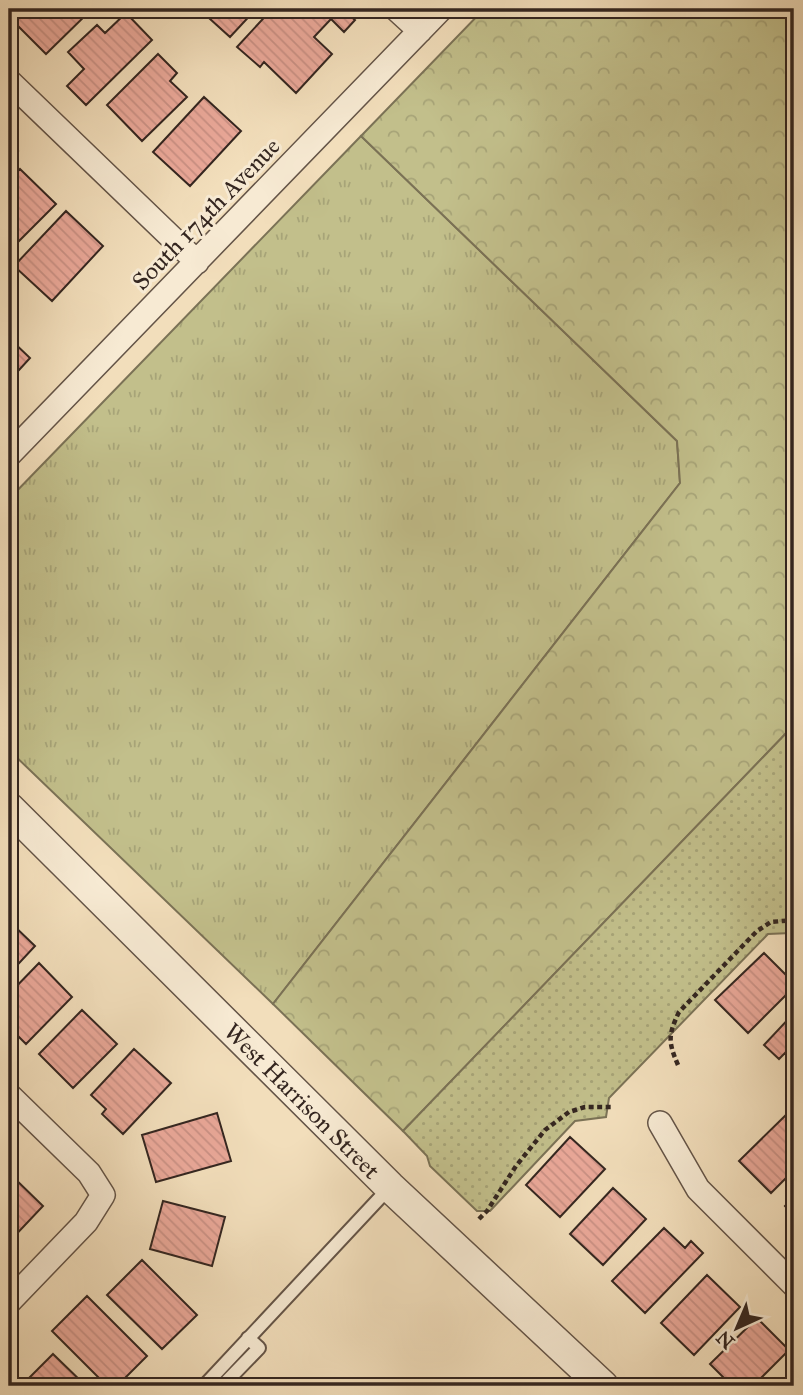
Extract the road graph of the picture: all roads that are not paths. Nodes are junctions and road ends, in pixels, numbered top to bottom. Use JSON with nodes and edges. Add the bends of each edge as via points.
{"nodes":[{"id":1,"x":396,"y":9,"type":"edge"},
{"id":2,"x":441,"y":9,"type":"edge"},
{"id":3,"x":419,"y":31,"type":"junction"},
{"id":4,"x":9,"y":81,"type":"edge"},
{"id":5,"x":197,"y":262,"type":"junction"},
{"id":6,"x":9,"y":455,"type":"edge"},
{"id":7,"x":9,"y":808,"type":"edge"},
{"id":8,"x":9,"y":1095,"type":"edge"},
{"id":9,"x":660,"y":1123,"type":"dead end"},
{"id":10,"x":390,"y":1188,"type":"junction"},
{"id":11,"x":794,"y":1284,"type":"edge"},
{"id":12,"x":9,"y":1302,"type":"edge"},
{"id":13,"x":248,"y":1338,"type":"junction"},
{"id":14,"x":204,"y":1386,"type":"edge"},
{"id":15,"x":225,"y":1386,"type":"edge"},
{"id":16,"x":603,"y":1386,"type":"edge"}],
"edges":[{"from":1,"to":3,"type":"street"},
{"from":2,"to":3,"type":"street","name":"South 174th Avenue"},
{"from":3,"to":5,"type":"street","name":"South 174th Avenue"},
{"from":4,"to":5,"type":"street"},
{"from":5,"to":6,"type":"street","name":"South 174th Avenue"},
{"from":7,"to":10,"type":"street","name":"West Harrison Street"},
{"from":8,"to":12,"type":"street","via":[[89,1173],[103,1195],[86,1222]]},
{"from":9,"to":11,"type":"street","via":[[698,1189]]},
{"from":10,"to":13,"type":"lane"},
{"from":10,"to":16,"type":"street","name":"West Harrison Street"},
{"from":13,"to":14,"type":"lane"},
{"from":13,"to":15,"type":"lane","via":[[259,1348]]}]}
